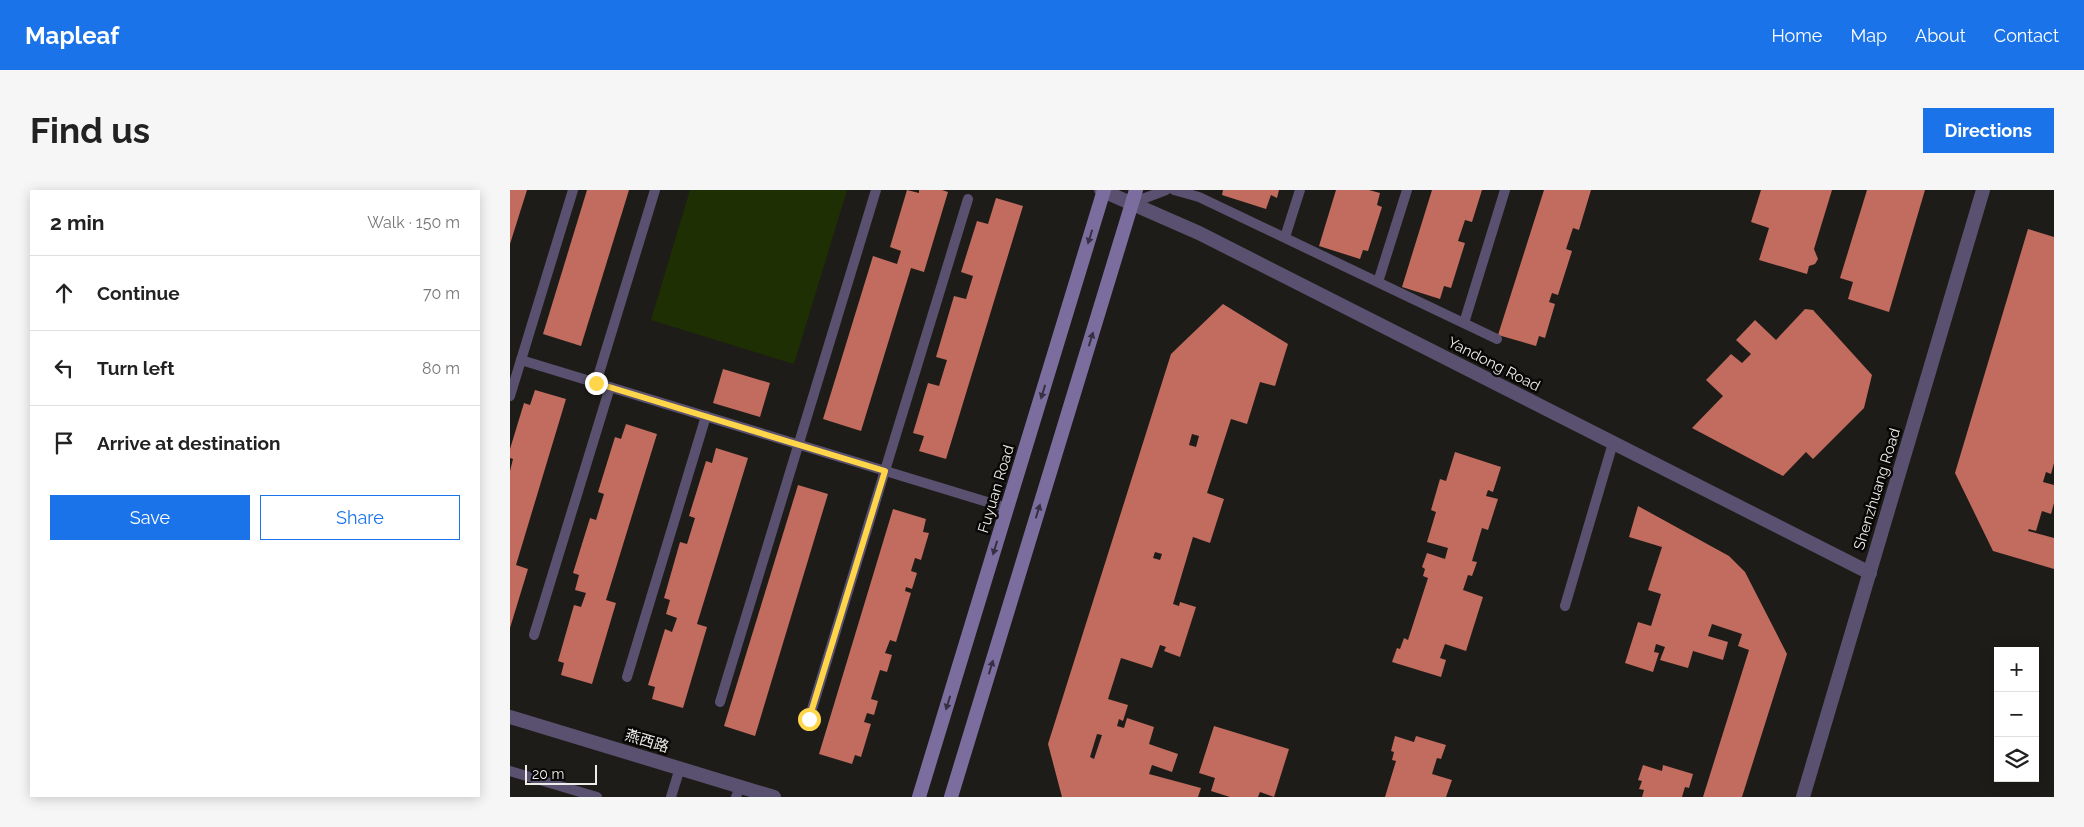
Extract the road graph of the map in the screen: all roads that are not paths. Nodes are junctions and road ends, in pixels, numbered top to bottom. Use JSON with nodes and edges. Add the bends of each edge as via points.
{"nodes":[{"id":1,"x":573,"y":190,"type":"edge"},
{"id":2,"x":655,"y":190,"type":"edge"},
{"id":3,"x":876,"y":190,"type":"edge"},
{"id":4,"x":1103,"y":190,"type":"edge"},
{"id":5,"x":1166,"y":190,"type":"edge"},
{"id":6,"x":1174,"y":190,"type":"edge"},
{"id":7,"x":1300,"y":190,"type":"edge"},
{"id":8,"x":1407,"y":190,"type":"edge"},
{"id":9,"x":1506,"y":190,"type":"edge"},
{"id":10,"x":1983,"y":190,"type":"edge"},
{"id":11,"x":1134,"y":197,"type":"edge"},
{"id":12,"x":968,"y":199,"type":"dead end"},
{"id":13,"x":1285,"y":237,"type":"junction"},
{"id":14,"x":1378,"y":282,"type":"junction"},
{"id":15,"x":1464,"y":323,"type":"junction"},
{"id":16,"x":1497,"y":339,"type":"dead end"},
{"id":17,"x":521,"y":360,"type":"junction"},
{"id":18,"x":596,"y":383,"type":"junction"},
{"id":19,"x":610,"y":387,"type":"junction"},
{"id":20,"x":510,"y":396,"type":"edge"},
{"id":21,"x":706,"y":416,"type":"junction"},
{"id":22,"x":1613,"y":443,"type":"junction"},
{"id":23,"x":798,"y":444,"type":"junction"},
{"id":24,"x":885,"y":471,"type":"junction"},
{"id":25,"x":1008,"y":508,"type":"junction"},
{"id":26,"x":1870,"y":573,"type":"junction"},
{"id":27,"x":1565,"y":606,"type":"dead end"},
{"id":28,"x":534,"y":635,"type":"dead end"},
{"id":29,"x":627,"y":677,"type":"dead end"},
{"id":30,"x":720,"y":702,"type":"dead end"},
{"id":31,"x":510,"y":717,"type":"edge"},
{"id":32,"x":809,"y":719,"type":"dead end"},
{"id":33,"x":680,"y":768,"type":"junction"},
{"id":34,"x":510,"y":771,"type":"edge"},
{"id":35,"x":738,"y":792,"type":"edge"},
{"id":36,"x":596,"y":797,"type":"edge"},
{"id":37,"x":671,"y":797,"type":"edge"},
{"id":38,"x":774,"y":797,"type":"edge"},
{"id":39,"x":920,"y":797,"type":"edge"},
{"id":40,"x":952,"y":797,"type":"edge"},
{"id":41,"x":1803,"y":797,"type":"edge"}],
"edges":[{"from":1,"to":17,"type":"lane"},
{"from":2,"to":18,"type":"lane"},
{"from":3,"to":23,"type":"lane"},
{"from":4,"to":11,"type":"street","name":"Yandong Road"},
{"from":4,"to":25,"type":"main road","name":"Fuyuan Road","one_way":true},
{"from":5,"to":11,"type":"lane"},
{"from":6,"to":13,"type":"lane","via":[[1199,196]]},
{"from":7,"to":13,"type":"lane"},
{"from":8,"to":14,"type":"lane"},
{"from":9,"to":15,"type":"lane"},
{"from":10,"to":26,"type":"street","name":"Shenzhuang Road"},
{"from":11,"to":22,"type":"street","name":"Yandong Road"},
{"from":40,"to":11,"type":"main road","one_way":true},
{"from":12,"to":24,"type":"lane"},
{"from":13,"to":14,"type":"lane"},
{"from":14,"to":15,"type":"lane"},
{"from":15,"to":16,"type":"lane"},
{"from":17,"to":18,"type":"lane"},
{"from":17,"to":20,"type":"lane"},
{"from":18,"to":19,"type":"lane"},
{"from":19,"to":21,"type":"lane"},
{"from":19,"to":28,"type":"lane"},
{"from":21,"to":23,"type":"lane"},
{"from":21,"to":29,"type":"lane"},
{"from":22,"to":26,"type":"street","name":"Yandong Road"},
{"from":22,"to":27,"type":"lane"},
{"from":23,"to":24,"type":"lane"},
{"from":23,"to":30,"type":"lane"},
{"from":24,"to":25,"type":"lane"},
{"from":24,"to":32,"type":"lane"},
{"from":25,"to":39,"type":"main road","name":"Fuyuan Road","one_way":true},
{"from":26,"to":41,"type":"street","name":"Shenzhuang Road"},
{"from":31,"to":33,"type":"street","name":"燕西路"},
{"from":33,"to":35,"type":"street","name":"燕西路"},
{"from":33,"to":37,"type":"lane"},
{"from":34,"to":36,"type":"lane"},
{"from":35,"to":38,"type":"street","name":"燕西路"}]}
